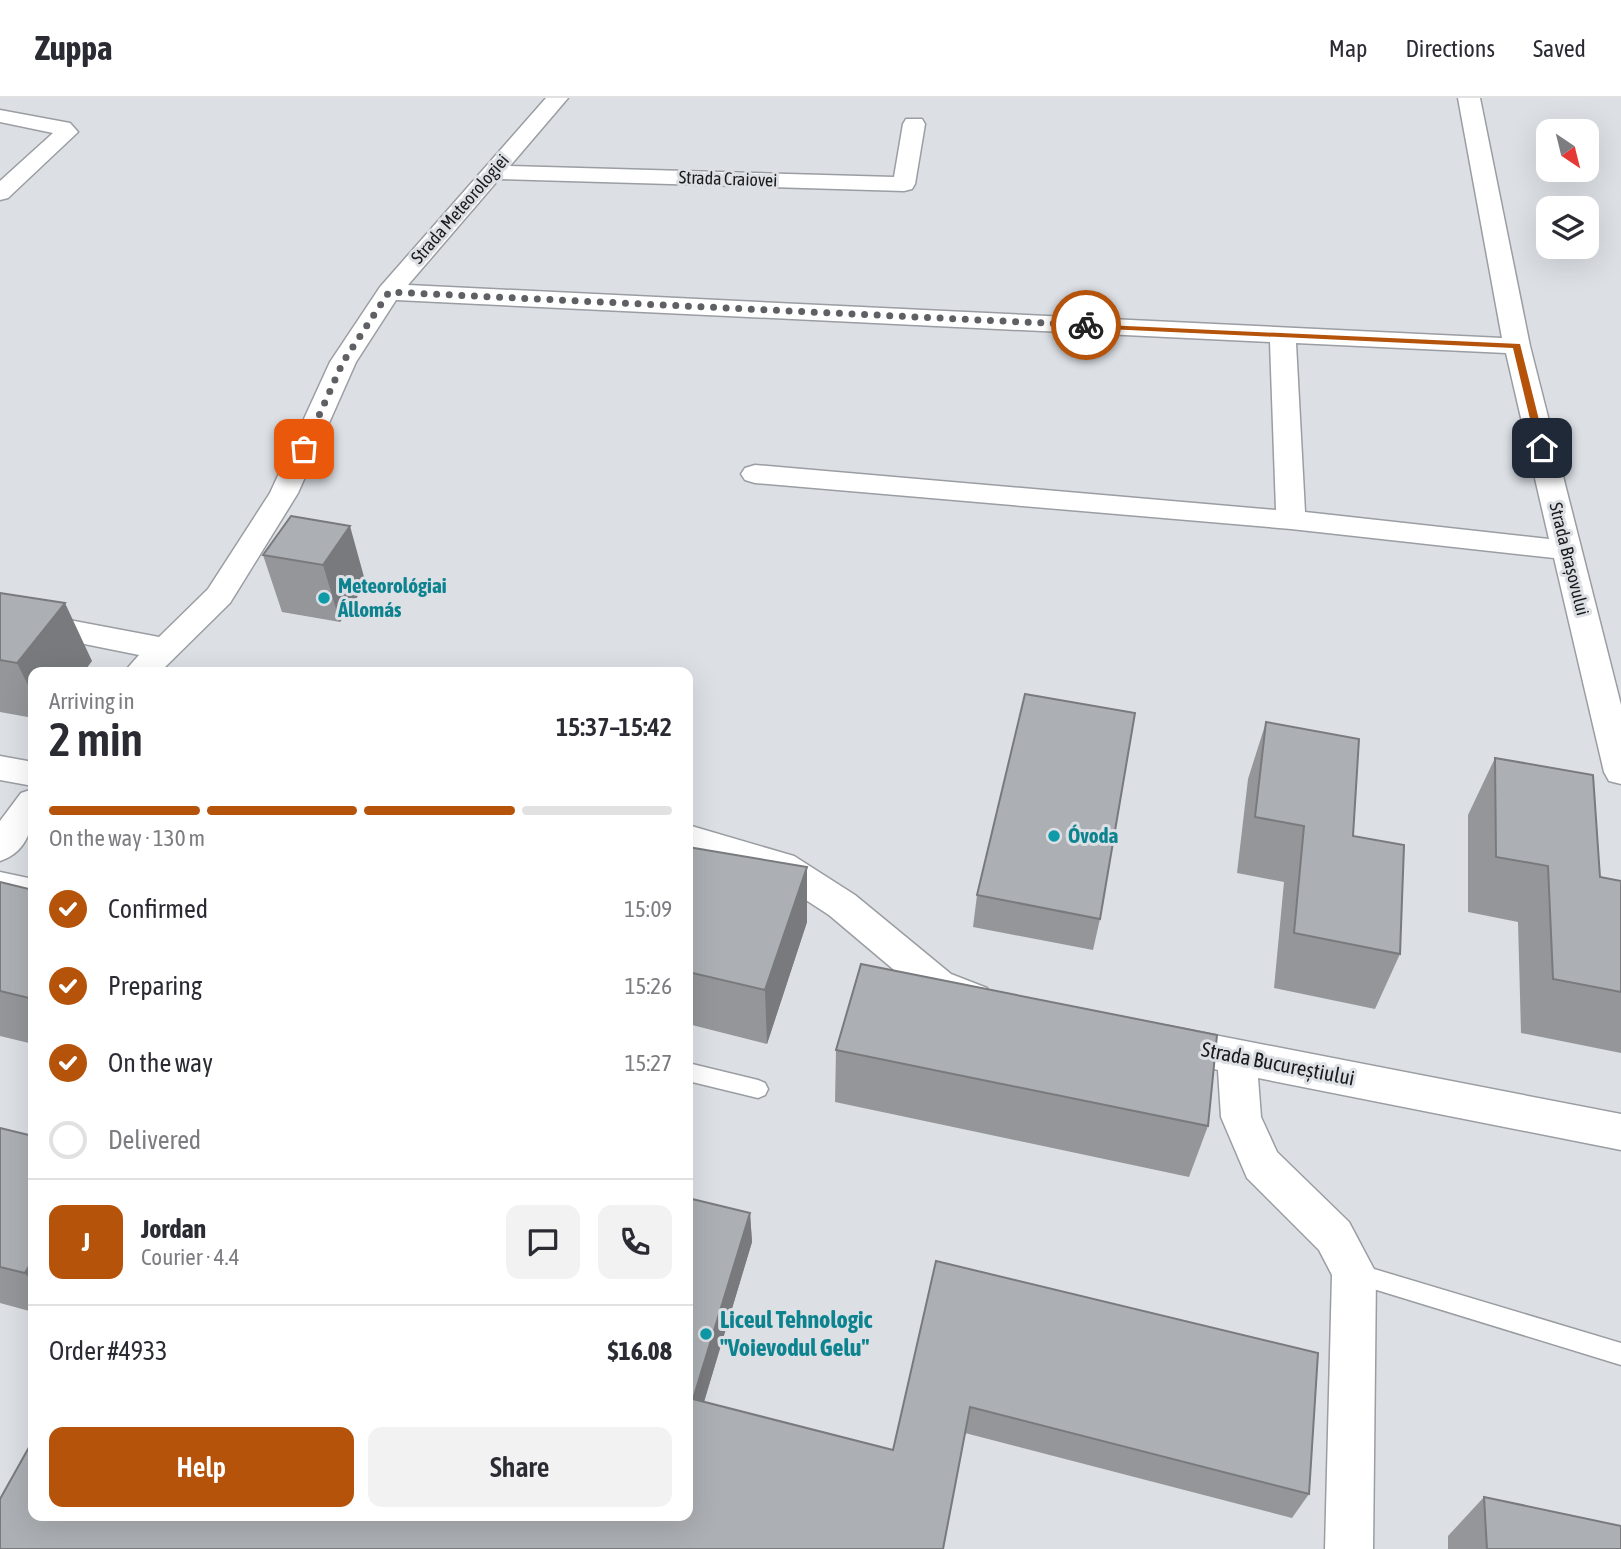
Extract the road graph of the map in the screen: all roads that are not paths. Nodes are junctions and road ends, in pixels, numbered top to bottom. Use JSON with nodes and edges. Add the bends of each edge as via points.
{"nodes":[{"id":1,"x":557,"y":98,"type":"edge"},
{"id":2,"x":1469,"y":98,"type":"edge"},
{"id":3,"x":0,"y":116,"type":"edge"},
{"id":4,"x":914,"y":124,"type":"dead end"},
{"id":5,"x":491,"y":172,"type":"junction"},
{"id":6,"x":0,"y":193,"type":"edge"},
{"id":7,"x":389,"y":292,"type":"junction"},
{"id":8,"x":1283,"y":335,"type":"junction"},
{"id":9,"x":1517,"y":346,"type":"junction"},
{"id":10,"x":755,"y":474,"type":"dead end"},
{"id":11,"x":1292,"y":520,"type":"junction"},
{"id":12,"x":1567,"y":550,"type":"junction"},
{"id":13,"x":0,"y":617,"type":"edge"},
{"id":14,"x":163,"y":649,"type":"junction"},
{"id":15,"x":145,"y":667,"type":"edge"},
{"id":16,"x":0,"y":768,"type":"edge"},
{"id":17,"x":1621,"y":772,"type":"edge"},
{"id":18,"x":28,"y":773,"type":"edge"},
{"id":19,"x":28,"y":809,"type":"edge"},
{"id":20,"x":693,"y":840,"type":"edge"},
{"id":21,"x":0,"y":847,"type":"edge"},
{"id":22,"x":0,"y":879,"type":"edge"},
{"id":23,"x":28,"y":885,"type":"edge"},
{"id":24,"x":1011,"y":1011,"type":"edge"},
{"id":25,"x":1131,"y":1035,"type":"edge"},
{"id":26,"x":1237,"y":1057,"type":"junction"},
{"id":27,"x":693,"y":1073,"type":"edge"},
{"id":28,"x":758,"y":1089,"type":"dead end"},
{"id":29,"x":1621,"y":1132,"type":"edge"},
{"id":30,"x":1354,"y":1273,"type":"junction"},
{"id":31,"x":1621,"y":1354,"type":"edge"},
{"id":32,"x":1349,"y":1549,"type":"edge"}],
"edges":[{"from":1,"to":5,"type":"street","name":"Strada Meteorologiei"},
{"from":2,"to":9,"type":"street","name":"Strada Brașovului"},
{"from":3,"to":6,"type":"street","via":[[66,132]]},
{"from":4,"to":5,"type":"street","name":"Strada Craiovei","via":[[904,184]]},
{"from":5,"to":7,"type":"street","name":"Strada Meteorologiei"},
{"from":7,"to":8,"type":"street"},
{"from":7,"to":14,"type":"street","name":"Strada Meteorologiei","via":[[343,362],[284,493],[226,584],[192,625]]},
{"from":8,"to":9,"type":"street"},
{"from":8,"to":11,"type":"street"},
{"from":9,"to":12,"type":"street","name":"Strada Brașovului"},
{"from":10,"to":11,"type":"street"},
{"from":11,"to":12,"type":"street"},
{"from":12,"to":17,"type":"street","name":"Strada Brașovului"},
{"from":13,"to":14,"type":"street"},
{"from":14,"to":15,"type":"street","name":"Strada Meteorologiei"},
{"from":16,"to":18,"type":"street"},
{"from":19,"to":21,"type":"street"},
{"from":20,"to":24,"type":"street","via":[[781,866],[842,905],[938,985]]},
{"from":22,"to":23,"type":"lane"},
{"from":25,"to":26,"type":"street","name":"Strada Bucureștiului"},
{"from":26,"to":29,"type":"street","name":"Strada Bucureștiului"},
{"from":26,"to":30,"type":"street","via":[[1241,1117],[1262,1165],[1334,1236]]},
{"from":27,"to":28,"type":"lane"},
{"from":30,"to":31,"type":"lane"},
{"from":30,"to":32,"type":"street"}]}
